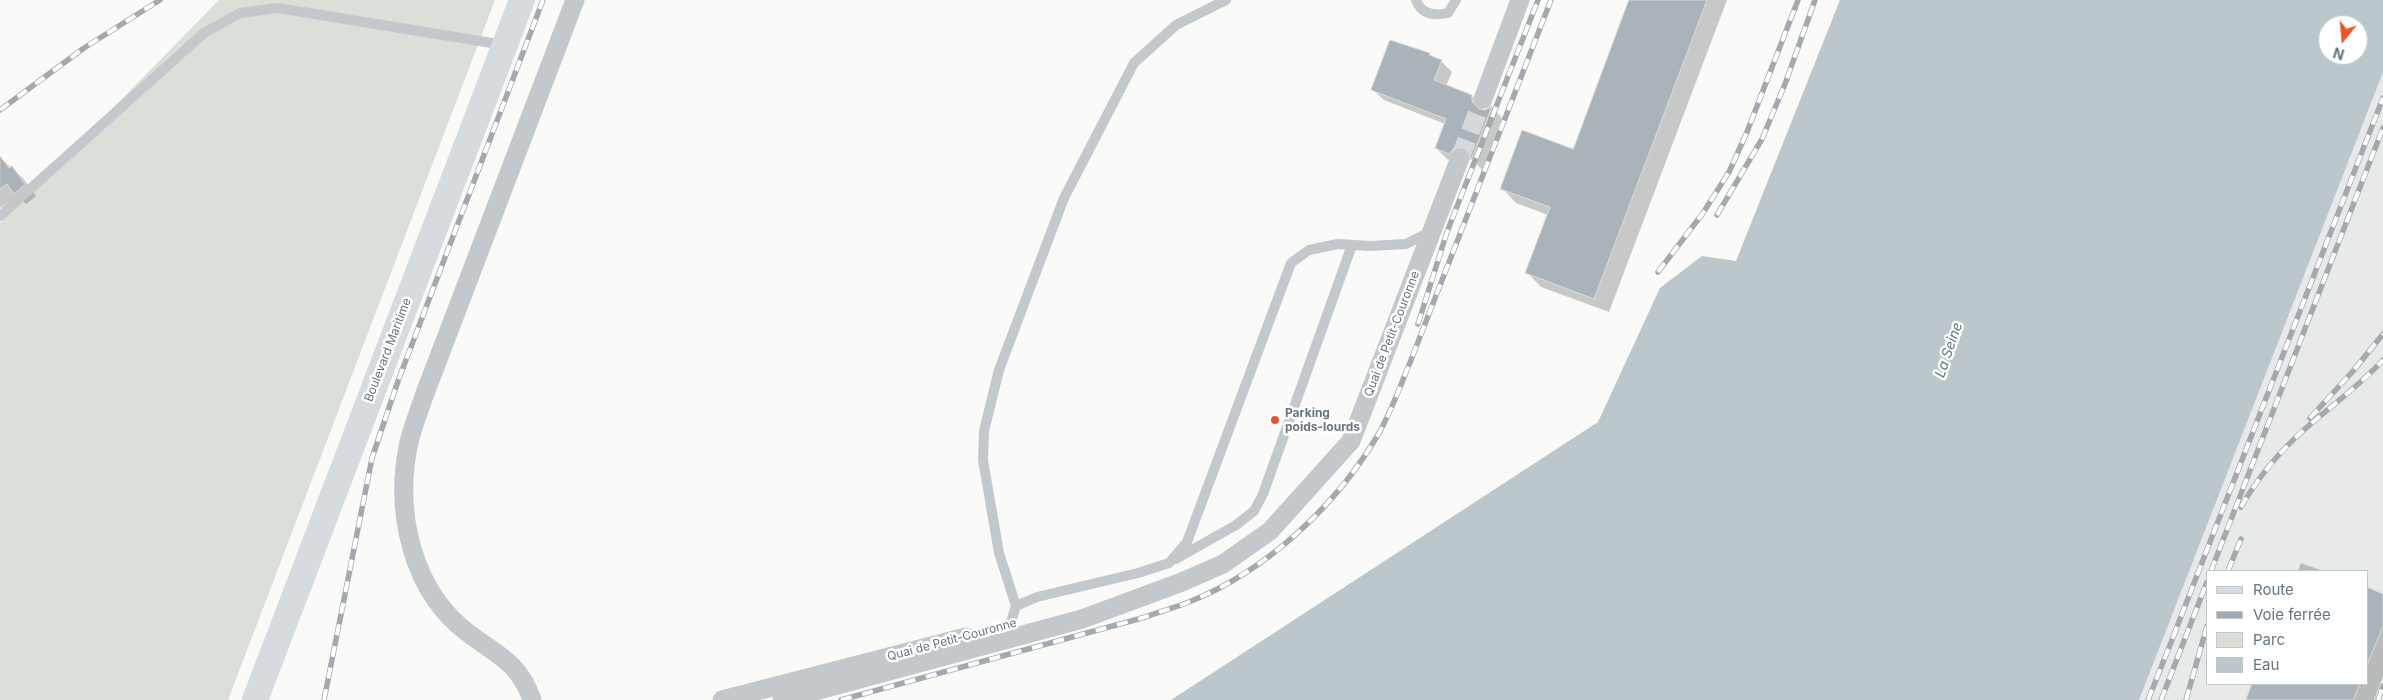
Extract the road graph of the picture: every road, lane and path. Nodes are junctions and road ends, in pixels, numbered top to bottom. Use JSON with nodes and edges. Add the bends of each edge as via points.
{"nodes":[{"id":1,"x":522,"y":0,"type":"edge"},
{"id":2,"x":575,"y":0,"type":"edge"},
{"id":3,"x":1226,"y":0,"type":"edge"},
{"id":4,"x":1416,"y":0,"type":"edge"},
{"id":5,"x":1456,"y":0,"type":"edge"},
{"id":6,"x":1520,"y":0,"type":"edge"},
{"id":7,"x":504,"y":45,"type":"junction"},
{"id":8,"x":1483,"y":99,"type":"tunnel mouth"},
{"id":9,"x":1460,"y":158,"type":"tunnel mouth"},
{"id":10,"x":0,"y":216,"type":"edge"},
{"id":11,"x":1432,"y":231,"type":"junction"},
{"id":12,"x":1352,"y":245,"type":"junction"},
{"id":13,"x":1169,"y":564,"type":"junction"},
{"id":14,"x":1016,"y":606,"type":"junction"},
{"id":15,"x":1010,"y":631,"type":"junction"},
{"id":16,"x":255,"y":700,"type":"edge"},
{"id":17,"x":532,"y":700,"type":"edge"},
{"id":18,"x":722,"y":700,"type":"edge"},
{"id":19,"x":782,"y":700,"type":"edge"}],
"edges":[{"from":1,"to":7,"type":"street","name":"Boulevard Maritime"},
{"from":2,"to":17,"type":"street","via":[[424,396],[408,446],[403,483],[407,528],[415,561],[428,590],[444,612],[515,667]]},
{"from":3,"to":14,"type":"lane","via":[[1176,25],[1134,63],[1064,198],[999,370],[984,431],[983,460],[999,552]]},
{"from":4,"to":5,"type":"lane","via":[[1418,7],[1439,15],[1448,13]]},
{"from":6,"to":8,"type":"street"},
{"from":7,"to":10,"type":"lane","via":[[278,8],[240,13],[204,33]]},
{"from":7,"to":16,"type":"street","name":"Boulevard Maritime"},
{"from":9,"to":11,"type":"street","name":"Quai de Petit-Couronne"},
{"from":11,"to":12,"type":"lane","via":[[1406,244]]},
{"from":11,"to":15,"type":"street","name":"Quai de Petit-Couronne","via":[[1351,441],[1270,531],[1223,564],[1182,582],[1082,619]]},
{"from":12,"to":13,"type":"lane","via":[[1263,494],[1254,511]]},
{"from":12,"to":13,"type":"lane","via":[[1338,244],[1310,250],[1291,263],[1187,542]]},
{"from":13,"to":14,"type":"lane","via":[[1037,596]]},
{"from":14,"to":15,"type":"lane"},
{"from":15,"to":18,"type":"street","name":"Quai de Petit-Couronne"},
{"from":15,"to":19,"type":"street","name":"Quai de Petit-Couronne"}]}
